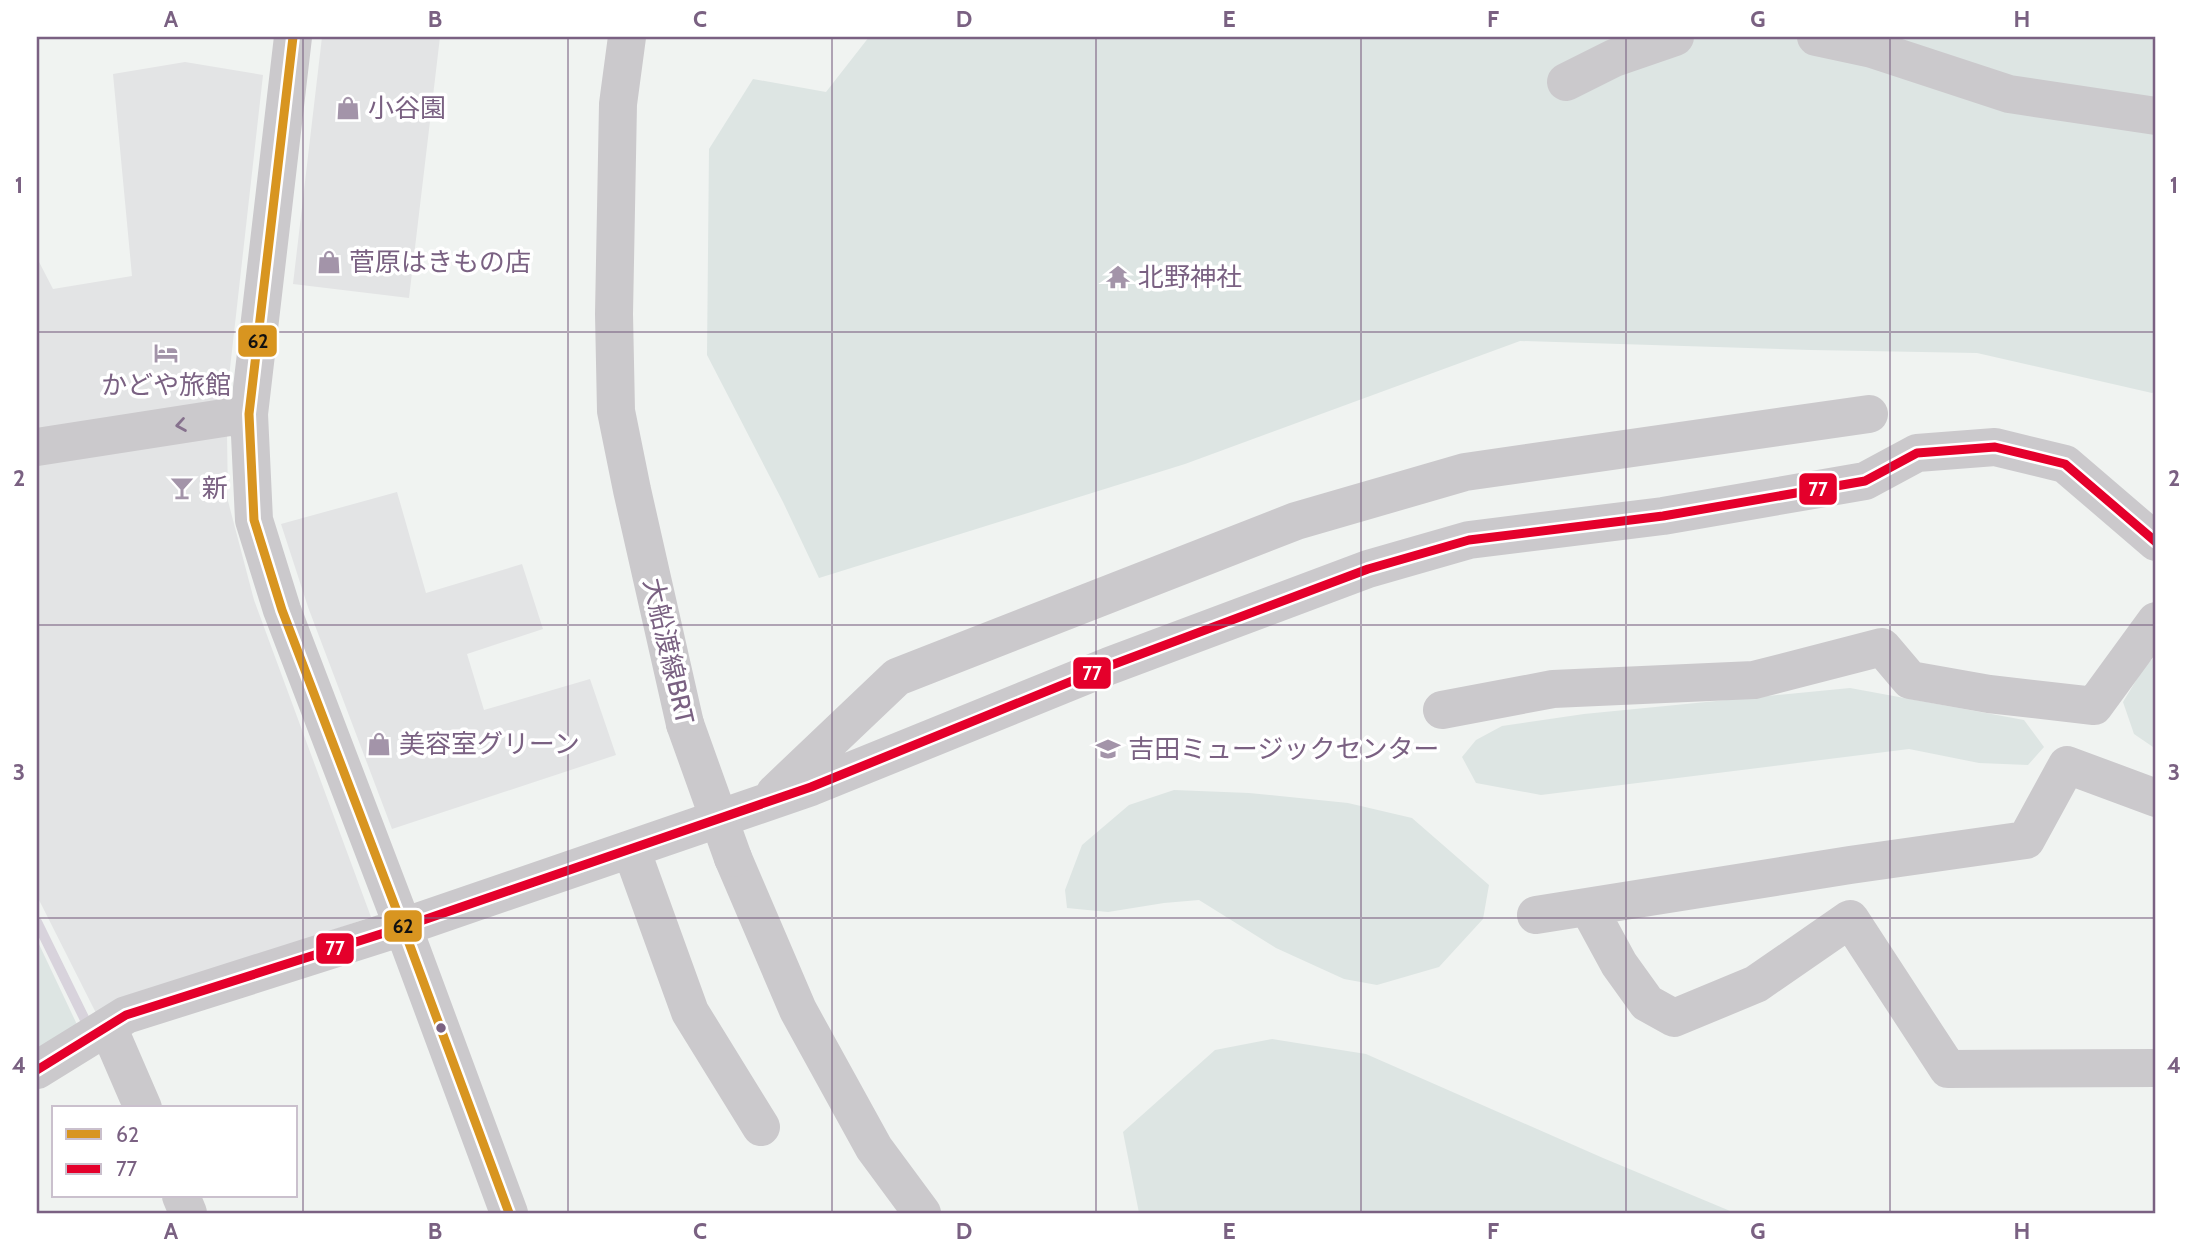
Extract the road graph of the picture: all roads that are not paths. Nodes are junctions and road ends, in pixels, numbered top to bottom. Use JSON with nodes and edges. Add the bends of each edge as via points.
{"nodes":[{"id":1,"x":293,"y":37,"type":"edge"},
{"id":2,"x":627,"y":37,"type":"edge"},
{"id":3,"x":1675,"y":37,"type":"edge"},
{"id":4,"x":1816,"y":37,"type":"edge"},
{"id":5,"x":1566,"y":82,"type":"dead end"},
{"id":6,"x":2156,"y":116,"type":"edge"},
{"id":7,"x":249,"y":414,"type":"junction"},
{"id":8,"x":1869,"y":414,"type":"dead end"},
{"id":9,"x":37,"y":447,"type":"edge"},
{"id":10,"x":2156,"y":542,"type":"edge"},
{"id":11,"x":2156,"y":621,"type":"edge"},
{"id":12,"x":1442,"y":710,"type":"dead end"},
{"id":13,"x":2156,"y":798,"type":"edge"},
{"id":14,"x":763,"y":804,"type":"junction"},
{"id":15,"x":631,"y":849,"type":"junction"},
{"id":16,"x":1821,"y":870,"type":"junction"},
{"id":17,"x":1588,"y":907,"type":"junction"},
{"id":18,"x":1536,"y":915,"type":"dead end"},
{"id":19,"x":1850,"y":919,"type":"junction"},
{"id":20,"x":403,"y":927,"type":"junction"},
{"id":21,"x":108,"y":1027,"type":"junction"},
{"id":22,"x":2156,"y":1068,"type":"edge"},
{"id":23,"x":37,"y":1070,"type":"edge"},
{"id":24,"x":142,"y":1106,"type":"edge"},
{"id":25,"x":761,"y":1127,"type":"dead end"},
{"id":26,"x":509,"y":1213,"type":"edge"},
{"id":27,"x":922,"y":1213,"type":"edge"}],
"edges":[{"from":1,"to":7,"type":"street"},
{"from":2,"to":27,"type":"street","name":"大船渡線BRT","bridge":true,"via":[[618,104],[616,411],[685,724],[733,858],[798,1010],[874,1148]]},
{"from":3,"to":5,"type":"street","via":[[1614,58]]},
{"from":4,"to":6,"type":"street","via":[[1872,49],[2009,94]]},
{"from":7,"to":9,"type":"street","one_way":true},
{"from":7,"to":20,"type":"street","via":[[254,520],[282,610]]},
{"from":8,"to":14,"type":"street","via":[[1465,472],[1296,521],[897,677]]},
{"from":10,"to":14,"type":"street","via":[[2065,464],[1995,447],[1917,453],[1865,481],[1664,516],[1469,540],[1368,569]]},
{"from":11,"to":12,"type":"street","via":[[2094,706],[1910,680],[1882,647],[1754,680],[1553,689]]},
{"from":13,"to":16,"type":"street","via":[[2067,765],[2026,840]]},
{"from":14,"to":15,"type":"street"},
{"from":15,"to":20,"type":"street"},
{"from":15,"to":25,"type":"street","via":[[690,1012]]},
{"from":16,"to":17,"type":"street"},
{"from":16,"to":19,"type":"street"},
{"from":17,"to":18,"type":"street"},
{"from":17,"to":19,"type":"street","via":[[1647,1003],[1674,1018],[1756,984]]},
{"from":19,"to":22,"type":"street","via":[[1948,1069]]},
{"from":20,"to":21,"type":"street","via":[[125,1016]]},
{"from":20,"to":26,"type":"street"},
{"from":21,"to":23,"type":"street"},
{"from":21,"to":24,"type":"street"}]}
